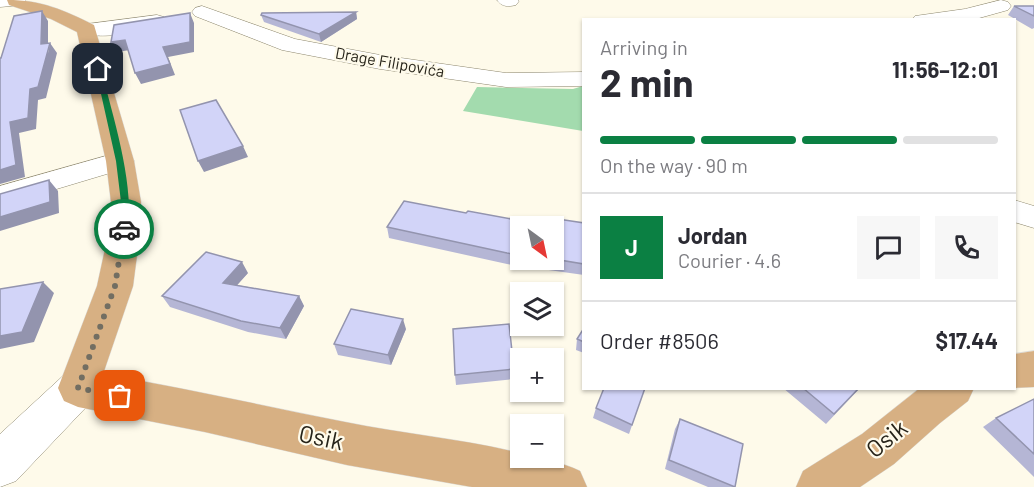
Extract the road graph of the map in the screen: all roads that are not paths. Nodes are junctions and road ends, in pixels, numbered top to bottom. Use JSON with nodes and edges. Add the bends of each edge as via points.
{"nodes":[{"id":1,"x":234,"y":0,"type":"edge"},
{"id":2,"x":11,"y":1,"type":"edge"},
{"id":3,"x":993,"y":3,"type":"edge"},
{"id":4,"x":1023,"y":9,"type":"edge"},
{"id":5,"x":202,"y":12,"type":"junction"},
{"id":6,"x":939,"y":18,"type":"edge"},
{"id":7,"x":87,"y":29,"type":"junction"},
{"id":8,"x":582,"y":79,"type":"edge"},
{"id":9,"x":120,"y":161,"type":"junction"},
{"id":10,"x":0,"y":196,"type":"edge"},
{"id":11,"x":1016,"y":212,"type":"edge"},
{"id":12,"x":1034,"y":217,"type":"edge"},
{"id":13,"x":1034,"y":369,"type":"edge"},
{"id":14,"x":1016,"y":372,"type":"edge"},
{"id":15,"x":78,"y":388,"type":"junction"},
{"id":16,"x":951,"y":390,"type":"edge"},
{"id":17,"x":0,"y":465,"type":"edge"},
{"id":18,"x":564,"y":487,"type":"edge"},
{"id":19,"x":819,"y":487,"type":"edge"}],
"edges":[{"from":1,"to":5,"type":"street"},
{"from":2,"to":7,"type":"main road","via":[[58,15]]},
{"from":3,"to":4,"type":"street"},
{"from":3,"to":6,"type":"street","via":[[964,15]]},
{"from":5,"to":7,"type":"street","via":[[116,28]]},
{"from":5,"to":8,"type":"street","name":"Drage Filipovića","via":[[290,45],[391,63],[506,80]]},
{"from":7,"to":9,"type":"main road"},
{"from":9,"to":10,"type":"street"},
{"from":9,"to":15,"type":"main road","via":[[126,202],[115,286]]},
{"from":11,"to":12,"type":"street"},
{"from":13,"to":14,"type":"main road"},
{"from":15,"to":17,"type":"street"},
{"from":15,"to":18,"type":"main road","name":"Osik","via":[[346,444],[481,466]]},
{"from":16,"to":19,"type":"main road","name":"Osik","via":[[878,449]]}]}
